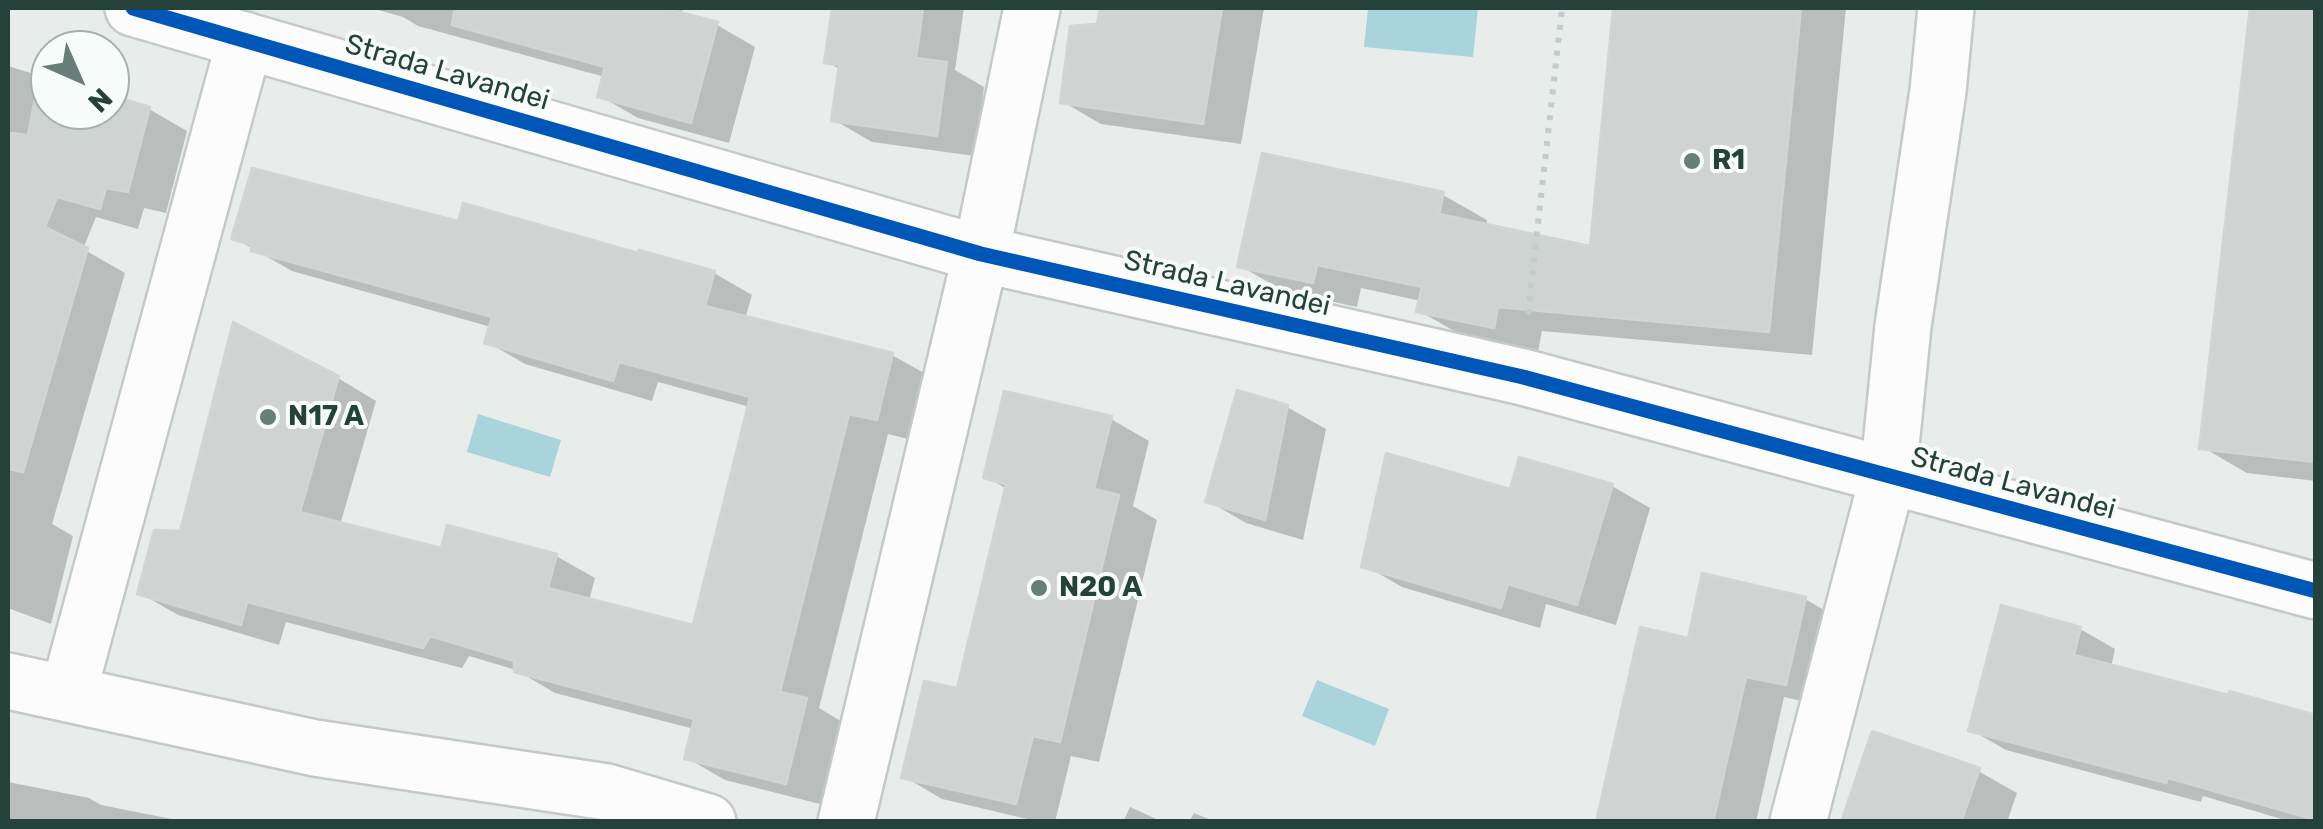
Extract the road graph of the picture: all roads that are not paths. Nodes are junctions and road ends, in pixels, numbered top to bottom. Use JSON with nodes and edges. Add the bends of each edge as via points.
{"nodes":[{"id":1,"x":133,"y":8,"type":"edge"},
{"id":2,"x":1032,"y":8,"type":"edge"},
{"id":3,"x":1946,"y":8,"type":"edge"},
{"id":4,"x":245,"y":40,"type":"junction"},
{"id":5,"x":980,"y":254,"type":"junction"},
{"id":6,"x":1888,"y":476,"type":"junction"},
{"id":7,"x":2316,"y":591,"type":"edge"},
{"id":8,"x":8,"y":682,"type":"edge"},
{"id":9,"x":68,"y":694,"type":"junction"},
{"id":10,"x":708,"y":822,"type":"edge"},
{"id":11,"x":846,"y":822,"type":"edge"},
{"id":12,"x":1798,"y":822,"type":"edge"}],
"edges":[{"from":1,"to":4,"type":"street","name":"Strada Lavandei"},
{"from":2,"to":5,"type":"street"},
{"from":3,"to":6,"type":"street"},
{"from":4,"to":5,"type":"street","name":"Strada Lavandei"},
{"from":4,"to":9,"type":"street"},
{"from":5,"to":6,"type":"street","name":"Strada Lavandei","via":[[1523,377]]},
{"from":5,"to":11,"type":"street"},
{"from":6,"to":7,"type":"street","name":"Strada Lavandei"},
{"from":6,"to":12,"type":"street"},
{"from":8,"to":9,"type":"street"},
{"from":9,"to":10,"type":"street","via":[[315,748],[607,792]]}]}
